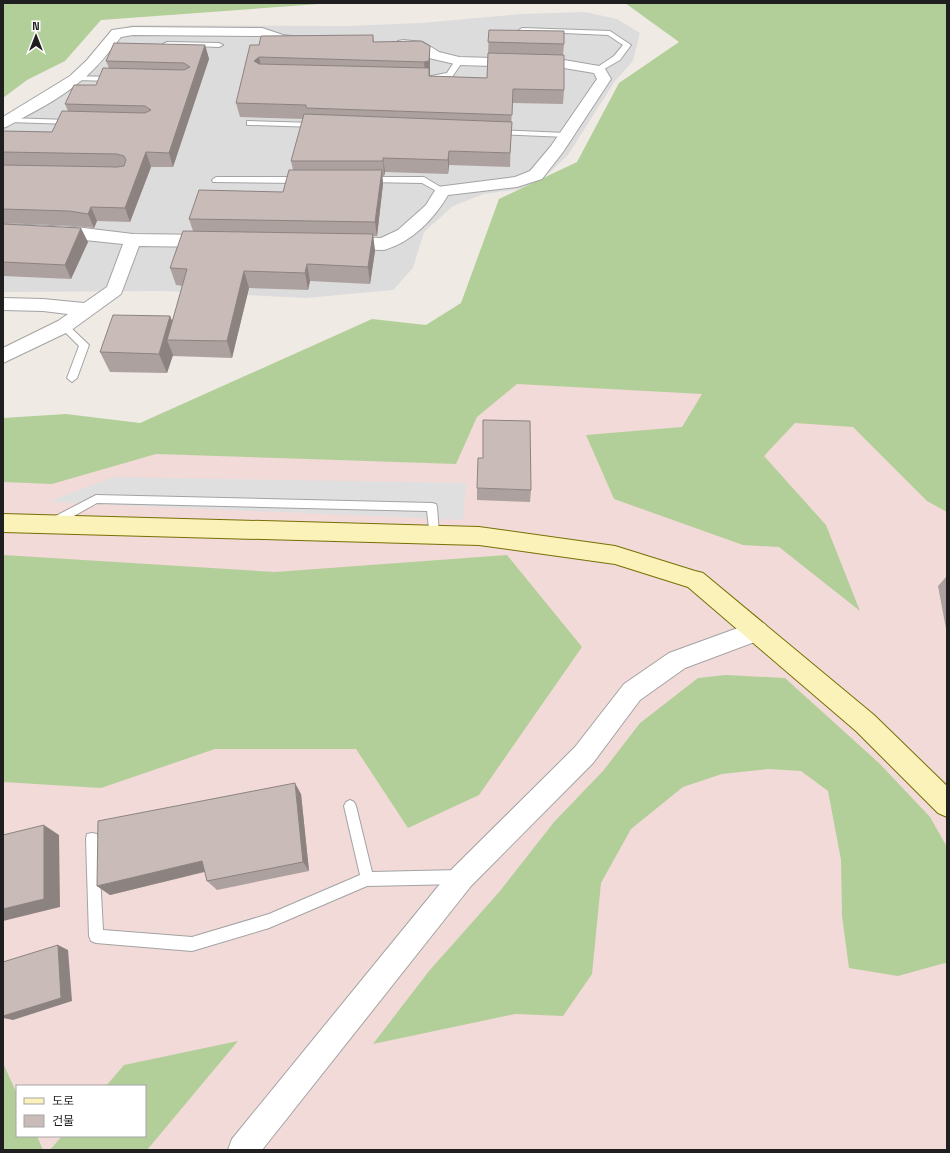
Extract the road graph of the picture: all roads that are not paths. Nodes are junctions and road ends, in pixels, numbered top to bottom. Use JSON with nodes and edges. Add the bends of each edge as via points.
{"nodes":[{"id":1,"x":522,"y":30,"type":"edge"},
{"id":2,"x":317,"y":42,"type":"edge"},
{"id":3,"x":388,"y":43,"type":"edge"},
{"id":4,"x":156,"y":44,"type":"edge"},
{"id":5,"x":219,"y":45,"type":"dead end"},
{"id":6,"x":459,"y":61,"type":"junction"},
{"id":7,"x":599,"y":70,"type":"junction"},
{"id":8,"x":75,"y":78,"type":"junction"},
{"id":9,"x":120,"y":79,"type":"edge"},
{"id":10,"x":424,"y":80,"type":"edge"},
{"id":11,"x":6,"y":122,"type":"edge"},
{"id":12,"x":80,"y":122,"type":"edge"},
{"id":13,"x":250,"y":123,"type":"dead end"},
{"id":14,"x":321,"y":125,"type":"edge"},
{"id":15,"x":487,"y":132,"type":"edge"},
{"id":16,"x":566,"y":135,"type":"junction"},
{"id":17,"x":216,"y":180,"type":"dead end"},
{"id":18,"x":308,"y":180,"type":"edge"},
{"id":19,"x":362,"y":180,"type":"edge"},
{"id":20,"x":443,"y":191,"type":"junction"},
{"id":21,"x":3,"y":230,"type":"edge"},
{"id":22,"x":133,"y":240,"type":"junction"},
{"id":23,"x":227,"y":242,"type":"edge"},
{"id":24,"x":329,"y":243,"type":"edge"},
{"id":25,"x":3,"y":304,"type":"edge"},
{"id":26,"x":87,"y":310,"type":"junction"},
{"id":27,"x":64,"y":326,"type":"junction"},
{"id":28,"x":3,"y":356,"type":"edge"},
{"id":29,"x":72,"y":378,"type":"dead end"},
{"id":30,"x":3,"y":523,"type":"edge"},
{"id":31,"x":757,"y":631,"type":"junction"},
{"id":32,"x":946,"y":800,"type":"edge"},
{"id":33,"x":350,"y":806,"type":"dead end"},
{"id":34,"x":92,"y":839,"type":"dead end"},
{"id":35,"x":462,"y":877,"type":"junction"},
{"id":36,"x":367,"y":879,"type":"junction"},
{"id":37,"x":243,"y":1150,"type":"edge"}],
"edges":[{"from":1,"to":7,"type":"lane","via":[[610,33],[627,45],[617,58]]},
{"from":2,"to":8,"type":"street","via":[[281,39],[262,32],[122,32],[117,34],[112,44]]},
{"from":3,"to":6,"type":"street","via":[[418,45],[434,55]]},
{"from":4,"to":5,"type":"lane"},
{"from":6,"to":7,"type":"street","via":[[564,64]]},
{"from":6,"to":10,"type":"lane","via":[[449,75]]},
{"from":7,"to":16,"type":"street","via":[[604,79]]},
{"from":8,"to":9,"type":"lane"},
{"from":8,"to":11,"type":"street"},
{"from":11,"to":12,"type":"lane"},
{"from":13,"to":14,"type":"lane"},
{"from":15,"to":16,"type":"lane"},
{"from":16,"to":20,"type":"street","via":[[536,175],[517,182]]},
{"from":17,"to":18,"type":"lane"},
{"from":19,"to":20,"type":"lane","via":[[424,180]]},
{"from":20,"to":24,"type":"street","via":[[432,209],[404,234],[384,244]]},
{"from":21,"to":22,"type":"street","via":[[75,233]]},
{"from":22,"to":23,"type":"street"},
{"from":22,"to":26,"type":"street","via":[[115,290]]},
{"from":25,"to":26,"type":"street"},
{"from":26,"to":27,"type":"street"},
{"from":27,"to":28,"type":"street"},
{"from":27,"to":29,"type":"lane","via":[[84,345]]},
{"from":30,"to":31,"type":"street","via":[[479,536],[615,555],[694,580]]},
{"from":31,"to":32,"type":"street","via":[[865,723]]},
{"from":31,"to":35,"type":"street","via":[[677,660],[632,692],[584,755]]},
{"from":33,"to":36,"type":"lane"},
{"from":34,"to":36,"type":"lane","via":[[96,936],[192,944],[269,921]]},
{"from":35,"to":36,"type":"lane"},
{"from":35,"to":37,"type":"street"}]}
